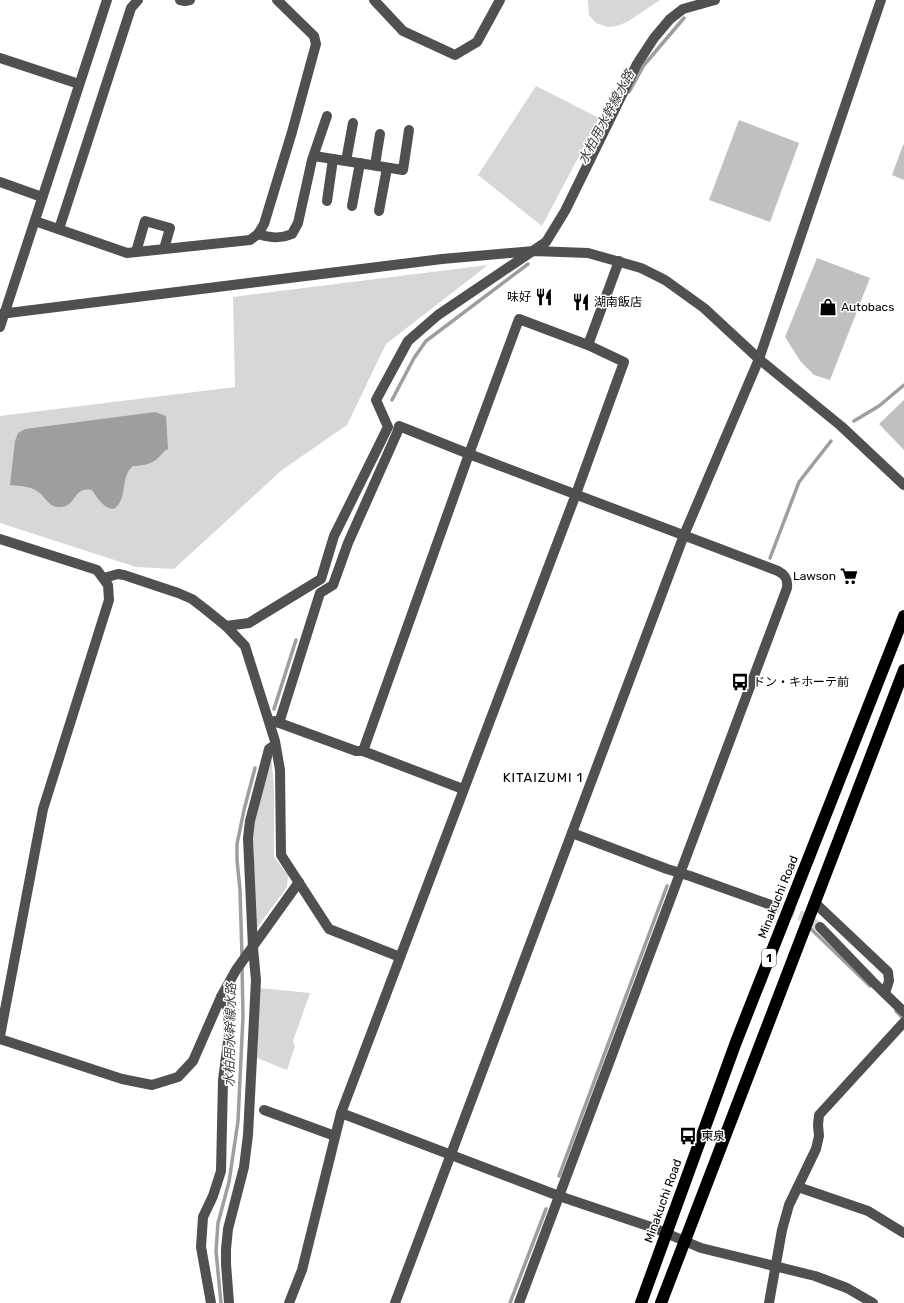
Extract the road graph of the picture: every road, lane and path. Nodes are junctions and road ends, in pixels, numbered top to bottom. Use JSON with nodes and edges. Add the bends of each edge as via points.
{"nodes":[{"id":1,"x":107,"y":0,"type":"edge"},
{"id":2,"x":138,"y":0,"type":"edge"},
{"id":3,"x":180,"y":0,"type":"edge"},
{"id":4,"x":190,"y":0,"type":"edge"},
{"id":5,"x":277,"y":0,"type":"edge"},
{"id":6,"x":374,"y":0,"type":"edge"},
{"id":7,"x":500,"y":0,"type":"edge"},
{"id":8,"x":715,"y":0,"type":"edge"},
{"id":9,"x":881,"y":0,"type":"edge"},
{"id":10,"x":0,"y":58,"type":"edge"},
{"id":11,"x":79,"y":84,"type":"junction"},
{"id":12,"x":326,"y":116,"type":"dead end"},
{"id":13,"x":353,"y":123,"type":"dead end"},
{"id":14,"x":409,"y":130,"type":"dead end"},
{"id":15,"x":380,"y":134,"type":"dead end"},
{"id":16,"x":314,"y":156,"type":"junction"},
{"id":17,"x":333,"y":159,"type":"junction"},
{"id":18,"x":346,"y":161,"type":"junction"},
{"id":19,"x":360,"y":163,"type":"junction"},
{"id":20,"x":375,"y":165,"type":"junction"},
{"id":21,"x":387,"y":168,"type":"junction"},
{"id":22,"x":0,"y":182,"type":"edge"},
{"id":23,"x":42,"y":197,"type":"junction"},
{"id":24,"x":327,"y":201,"type":"dead end"},
{"id":25,"x":352,"y":206,"type":"dead end"},
{"id":26,"x":379,"y":211,"type":"dead end"},
{"id":27,"x":35,"y":221,"type":"junction"},
{"id":28,"x":59,"y":229,"type":"junction"},
{"id":29,"x":258,"y":234,"type":"junction"},
{"id":30,"x":164,"y":249,"type":"junction"},
{"id":31,"x":534,"y":251,"type":"junction"},
{"id":32,"x":136,"y":252,"type":"junction"},
{"id":33,"x":619,"y":260,"type":"junction"},
{"id":34,"x":2,"y":314,"type":"edge"},
{"id":35,"x":0,"y":327,"type":"edge"},
{"id":36,"x":588,"y":345,"type":"junction"},
{"id":37,"x":759,"y":359,"type":"junction"},
{"id":38,"x":469,"y":454,"type":"junction"},
{"id":39,"x":904,"y":485,"type":"edge"},
{"id":40,"x":576,"y":494,"type":"junction"},
{"id":41,"x":684,"y":535,"type":"junction"},
{"id":42,"x":0,"y":539,"type":"edge"},
{"id":43,"x":324,"y":571,"type":"junction"},
{"id":44,"x":336,"y":576,"type":"junction"},
{"id":45,"x":104,"y":578,"type":"junction"},
{"id":46,"x":904,"y":616,"type":"edge"},
{"id":47,"x":226,"y":626,"type":"junction"},
{"id":48,"x":904,"y":670,"type":"edge"},
{"id":49,"x":268,"y":718,"type":"junction"},
{"id":50,"x":279,"y":723,"type":"junction"},
{"id":51,"x":275,"y":745,"type":"junction"},
{"id":52,"x":363,"y":751,"type":"junction"},
{"id":53,"x":463,"y":789,"type":"junction"},
{"id":54,"x":572,"y":833,"type":"junction"},
{"id":55,"x":680,"y":873,"type":"junction"},
{"id":56,"x":299,"y":882,"type":"junction"},
{"id":57,"x":815,"y":903,"type":"junction"},
{"id":58,"x":771,"y":905,"type":"tunnel mouth"},
{"id":59,"x":820,"y":927,"type":"tunnel mouth"},
{"id":60,"x":251,"y":950,"type":"junction"},
{"id":61,"x":400,"y":957,"type":"junction"},
{"id":62,"x":885,"y":993,"type":"junction"},
{"id":63,"x":221,"y":997,"type":"junction"},
{"id":64,"x":904,"y":1012,"type":"edge"},
{"id":65,"x":904,"y":1022,"type":"edge"},
{"id":66,"x":0,"y":1037,"type":"edge"},
{"id":67,"x":264,"y":1110,"type":"dead end"},
{"id":68,"x":341,"y":1113,"type":"junction"},
{"id":69,"x":335,"y":1136,"type":"junction"},
{"id":70,"x":450,"y":1155,"type":"junction"},
{"id":71,"x":798,"y":1187,"type":"junction"},
{"id":72,"x":559,"y":1196,"type":"junction"},
{"id":73,"x":904,"y":1232,"type":"edge"},
{"id":74,"x":667,"y":1233,"type":"junction"},
{"id":75,"x":684,"y":1241,"type":"junction"},
{"id":76,"x":776,"y":1267,"type":"junction"},
{"id":77,"x":211,"y":1303,"type":"edge"},
{"id":78,"x":229,"y":1303,"type":"edge"},
{"id":79,"x":289,"y":1303,"type":"edge"},
{"id":80,"x":395,"y":1303,"type":"edge"},
{"id":81,"x":519,"y":1303,"type":"edge"},
{"id":82,"x":640,"y":1303,"type":"edge"},
{"id":83,"x":661,"y":1303,"type":"edge"},
{"id":84,"x":768,"y":1303,"type":"edge"},
{"id":85,"x":873,"y":1303,"type":"edge"}],
"edges":[{"from":1,"to":11,"type":"street"},
{"from":2,"to":28,"type":"street","via":[[131,8]]},
{"from":3,"to":4,"type":"street"},
{"from":5,"to":29,"type":"street","via":[[314,36],[316,44],[264,224]]},
{"from":6,"to":7,"type":"street","via":[[403,31],[455,55],[477,42]]},
{"from":8,"to":31,"type":"street","via":[[683,9],[670,19],[654,38],[637,64],[565,211],[546,242]]},
{"from":9,"to":37,"type":"street"},
{"from":10,"to":11,"type":"street"},
{"from":11,"to":23,"type":"street"},
{"from":12,"to":16,"type":"street"},
{"from":13,"to":18,"type":"street"},
{"from":14,"to":21,"type":"street","via":[[403,170]]},
{"from":15,"to":20,"type":"street"},
{"from":16,"to":17,"type":"street"},
{"from":16,"to":29,"type":"street","via":[[298,223],[292,234],[283,238],[269,238]]},
{"from":17,"to":18,"type":"street"},
{"from":17,"to":24,"type":"street"},
{"from":18,"to":19,"type":"street"},
{"from":19,"to":20,"type":"street"},
{"from":19,"to":25,"type":"street"},
{"from":20,"to":21,"type":"street"},
{"from":21,"to":26,"type":"street"},
{"from":22,"to":23,"type":"street"},
{"from":23,"to":27,"type":"street"},
{"from":27,"to":28,"type":"street"},
{"from":27,"to":34,"type":"street"},
{"from":28,"to":32,"type":"street","via":[[127,253]]},
{"from":29,"to":30,"type":"street","via":[[250,240]]},
{"from":30,"to":32,"type":"street"},
{"from":30,"to":32,"type":"street","via":[[170,228],[145,222]]},
{"from":31,"to":33,"type":"street","via":[[588,253]]},
{"from":31,"to":34,"type":"street","via":[[442,259]]},
{"from":31,"to":43,"type":"street","via":[[438,315],[408,341],[376,400],[388,427],[334,536]]},
{"from":33,"to":36,"type":"street"},
{"from":33,"to":37,"type":"street","via":[[665,280],[704,308]]},
{"from":34,"to":35,"type":"street"},
{"from":36,"to":38,"type":"street","via":[[519,319]]},
{"from":36,"to":40,"type":"street","via":[[624,362]]},
{"from":37,"to":39,"type":"street","via":[[841,426]]},
{"from":37,"to":41,"type":"street"},
{"from":38,"to":40,"type":"street"},
{"from":38,"to":44,"type":"street","via":[[399,426]]},
{"from":38,"to":52,"type":"street"},
{"from":40,"to":41,"type":"street"},
{"from":40,"to":53,"type":"street"},
{"from":41,"to":54,"type":"street"},
{"from":41,"to":55,"type":"street","via":[[778,570],[788,582]]},
{"from":42,"to":45,"type":"street","via":[[97,570]]},
{"from":43,"to":44,"type":"street"},
{"from":43,"to":47,"type":"street","via":[[321,579],[249,623]]},
{"from":44,"to":50,"type":"street","via":[[333,585],[320,593]]},
{"from":45,"to":47,"type":"street","via":[[124,575],[178,593],[192,600]]},
{"from":45,"to":66,"type":"street","via":[[108,585],[109,600],[43,809]]},
{"from":46,"to":74,"type":"highway","name":"Minakuchi Road","number":"1","via":[[736,1042]]},
{"from":47,"to":49,"type":"street","via":[[245,646]]},
{"from":48,"to":57,"type":"highway","number":"1"},
{"from":49,"to":50,"type":"street"},
{"from":49,"to":51,"type":"street"},
{"from":50,"to":52,"type":"street","via":[[356,751]]},
{"from":51,"to":56,"type":"street","via":[[280,770],[281,855]]},
{"from":51,"to":60,"type":"street","via":[[269,749],[248,838]]},
{"from":52,"to":53,"type":"street"},
{"from":53,"to":61,"type":"street"},
{"from":54,"to":55,"type":"street"},
{"from":54,"to":70,"type":"street"},
{"from":55,"to":58,"type":"street"},
{"from":55,"to":72,"type":"street"},
{"from":56,"to":60,"type":"street"},
{"from":56,"to":61,"type":"street","via":[[329,929]]},
{"from":57,"to":62,"type":"street","via":[[888,972]]},
{"from":57,"to":75,"type":"highway","number":"1"},
{"from":59,"to":62,"type":"street"},
{"from":60,"to":63,"type":"street"},
{"from":60,"to":78,"type":"street","via":[[256,980],[248,1135],[228,1229],[226,1264]]},
{"from":61,"to":68,"type":"street"},
{"from":62,"to":64,"type":"street"},
{"from":63,"to":66,"type":"street","via":[[193,1061],[178,1077],[152,1085],[122,1079]]},
{"from":63,"to":77,"type":"street","via":[[228,1008],[229,1034],[223,1080],[220,1171],[213,1196],[203,1217],[201,1248]]},
{"from":65,"to":71,"type":"street","via":[[819,1115],[816,1149]]},
{"from":67,"to":69,"type":"street"},
{"from":68,"to":69,"type":"street"},
{"from":68,"to":70,"type":"street"},
{"from":69,"to":79,"type":"street","via":[[302,1270]]},
{"from":70,"to":72,"type":"street"},
{"from":70,"to":80,"type":"street"},
{"from":71,"to":73,"type":"street","via":[[868,1211]]},
{"from":71,"to":76,"type":"street","via":[[789,1205],[782,1230]]},
{"from":72,"to":74,"type":"street"},
{"from":72,"to":81,"type":"street"},
{"from":74,"to":75,"type":"street"},
{"from":74,"to":82,"type":"highway","name":"Minakuchi Road","number":"1"},
{"from":75,"to":76,"type":"street","via":[[701,1248]]},
{"from":75,"to":83,"type":"highway","number":"1"},
{"from":76,"to":84,"type":"street"},
{"from":76,"to":85,"type":"street","via":[[815,1276],[847,1288]]}]}
